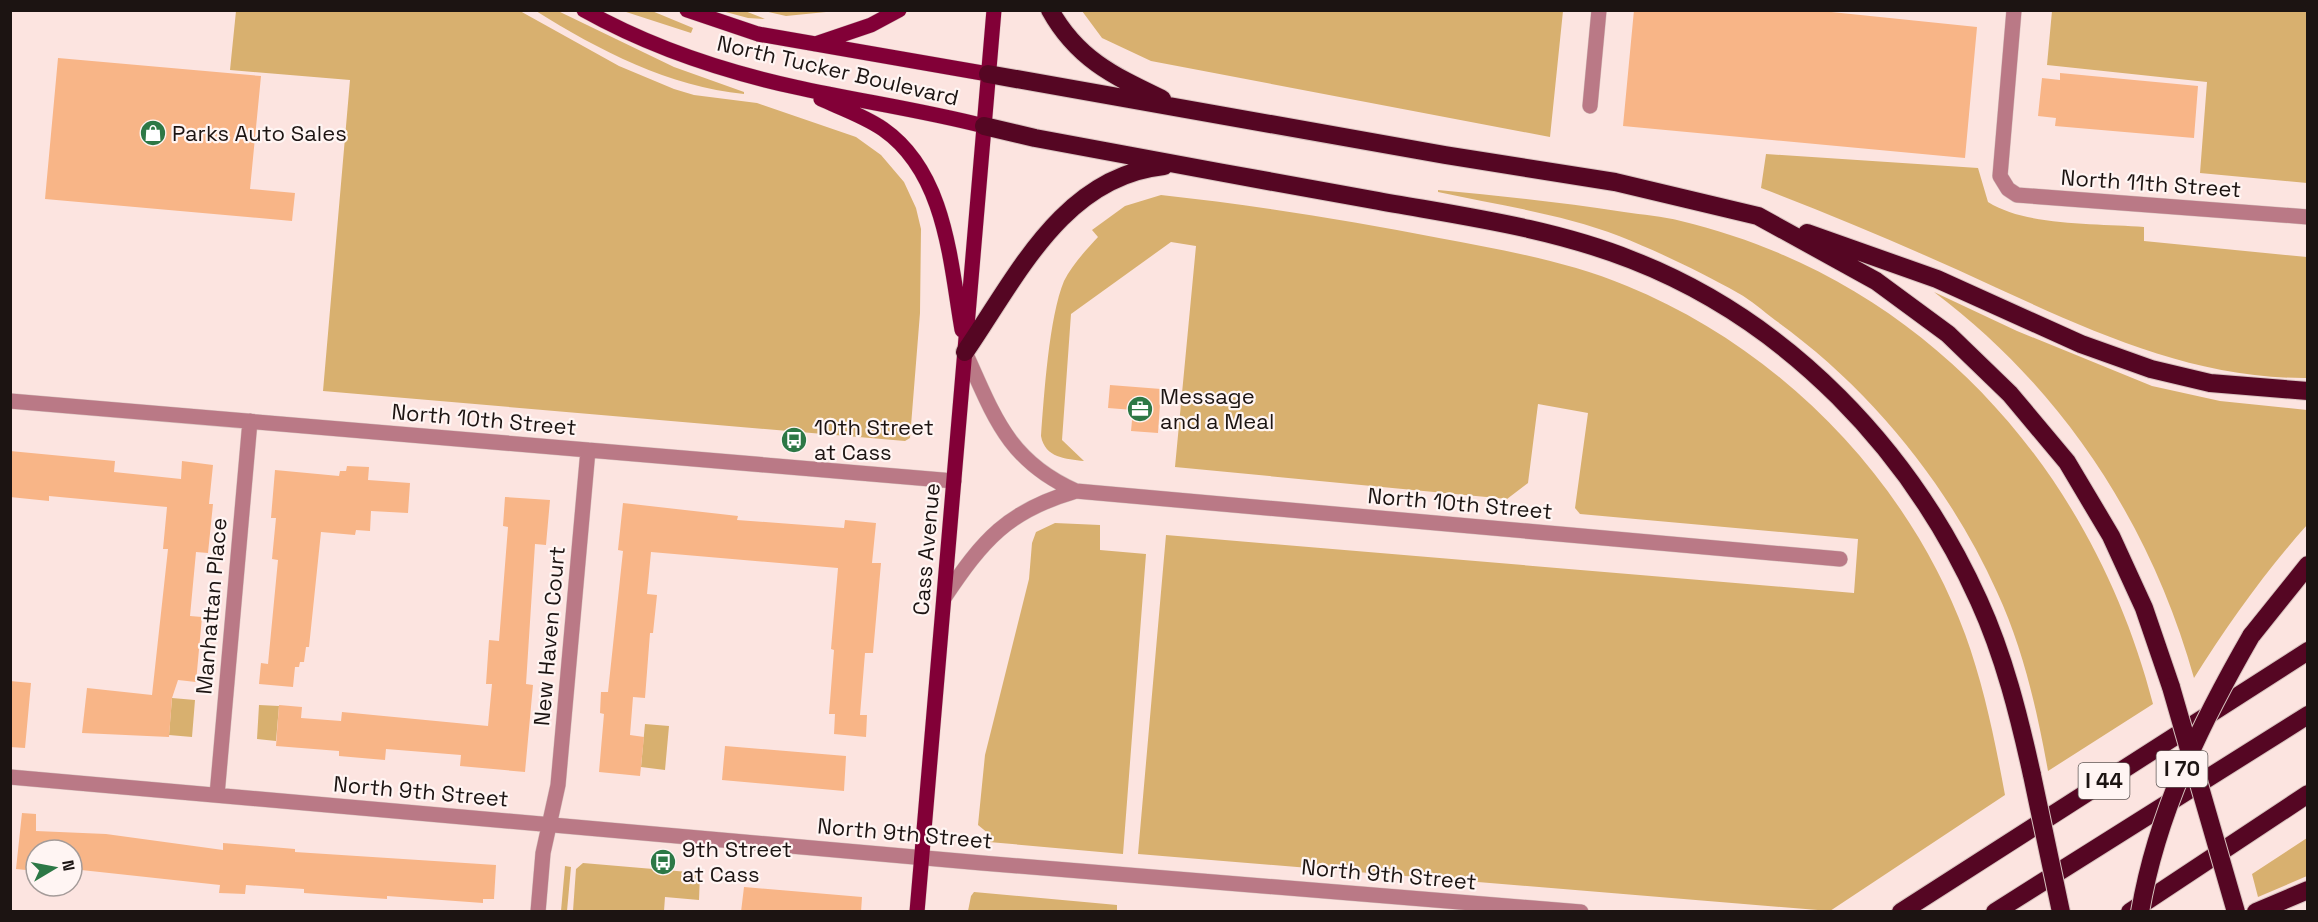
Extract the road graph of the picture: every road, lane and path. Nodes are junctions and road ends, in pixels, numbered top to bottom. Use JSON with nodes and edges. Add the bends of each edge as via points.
{"nodes":[{"id":1,"x":584,"y":10,"type":"edge"},
{"id":2,"x":687,"y":10,"type":"edge"},
{"id":3,"x":898,"y":10,"type":"edge"},
{"id":4,"x":994,"y":10,"type":"edge"},
{"id":5,"x":1050,"y":10,"type":"edge"},
{"id":6,"x":1599,"y":10,"type":"edge"},
{"id":7,"x":2014,"y":10,"type":"edge"},
{"id":8,"x":811,"y":45,"type":"junction"},
{"id":9,"x":988,"y":74,"type":"junction"},
{"id":10,"x":796,"y":87,"type":"junction"},
{"id":11,"x":1590,"y":106,"type":"dead end"},
{"id":12,"x":1186,"y":110,"type":"junction"},
{"id":13,"x":984,"y":126,"type":"junction"},
{"id":14,"x":1179,"y":165,"type":"junction"},
{"id":15,"x":1758,"y":216,"type":"junction"},
{"id":16,"x":2307,"y":217,"type":"edge"},
{"id":17,"x":965,"y":352,"type":"junction"},
{"id":18,"x":2307,"y":391,"type":"edge"},
{"id":19,"x":10,"y":401,"type":"edge"},
{"id":20,"x":250,"y":421,"type":"junction"},
{"id":21,"x":588,"y":450,"type":"junction"},
{"id":22,"x":954,"y":481,"type":"junction"},
{"id":23,"x":1076,"y":491,"type":"junction"},
{"id":24,"x":1840,"y":559,"type":"dead end"},
{"id":25,"x":2307,"y":565,"type":"edge"},
{"id":26,"x":944,"y":598,"type":"junction"},
{"id":27,"x":2307,"y":651,"type":"edge"},
{"id":28,"x":2307,"y":715,"type":"edge"},
{"id":29,"x":10,"y":777,"type":"edge"},
{"id":30,"x":2307,"y":794,"type":"edge"},
{"id":31,"x":217,"y":795,"type":"junction"},
{"id":32,"x":550,"y":825,"type":"junction"},
{"id":33,"x":922,"y":857,"type":"junction"},
{"id":34,"x":2307,"y":890,"type":"edge"},
{"id":35,"x":537,"y":912,"type":"edge"},
{"id":36,"x":917,"y":912,"type":"edge"},
{"id":37,"x":1581,"y":912,"type":"edge"},
{"id":38,"x":1901,"y":912,"type":"edge"},
{"id":39,"x":1995,"y":912,"type":"edge"},
{"id":40,"x":2061,"y":912,"type":"edge"},
{"id":41,"x":2130,"y":912,"type":"edge"},
{"id":42,"x":2140,"y":912,"type":"edge"},
{"id":43,"x":2236,"y":912,"type":"edge"},
{"id":44,"x":2256,"y":912,"type":"edge"}],
"edges":[{"from":1,"to":10,"type":"main road","name":"North Tucker Boulevard","via":[[703,62]]},
{"from":2,"to":8,"type":"main road","name":"North Tucker Boulevard","via":[[733,28]]},
{"from":3,"to":8,"type":"main road"},
{"from":4,"to":9,"type":"main road","name":"Cass Avenue"},
{"from":5,"to":12,"type":"highway","via":[[1065,35],[1101,68]]},
{"from":6,"to":11,"type":"street"},
{"from":7,"to":16,"type":"street","name":"North 11th Street","via":[[2000,176],[2008,189],[2029,197]]},
{"from":8,"to":9,"type":"main road","name":"North Tucker Boulevard"},
{"from":9,"to":12,"type":"highway"},
{"from":9,"to":13,"type":"main road","name":"Cass Avenue"},
{"from":10,"to":13,"type":"main road","name":"North Tucker Boulevard"},
{"from":10,"to":17,"type":"main road","via":[[883,129],[921,171],[940,216],[949,252]]},
{"from":12,"to":15,"type":"highway","via":[[1615,182]]},
{"from":13,"to":14,"type":"highway"},
{"from":13,"to":17,"type":"main road","name":"Cass Avenue"},
{"from":14,"to":17,"type":"highway","via":[[1122,175],[1101,185],[1068,210],[1038,245]]},
{"from":14,"to":40,"type":"highway","bridge":true,"via":[[1549,233],[1633,261],[1694,289],[1754,326],[1804,365],[1851,410],[1902,469],[1961,564],[1991,632],[2017,709]]},
{"from":15,"to":18,"type":"highway","via":[[1937,279],[2081,344],[2151,369],[2210,383]]},
{"from":15,"to":43,"type":"highway","bridge":true,"via":[[1876,281],[1948,334],[2010,394],[2067,462],[2111,536],[2144,608]]},
{"from":17,"to":22,"type":"main road","name":"Cass Avenue"},
{"from":17,"to":23,"type":"street","name":"North 10th Street","via":[[1013,446],[1042,474]]},
{"from":19,"to":20,"type":"street","name":"North 10th Street"},
{"from":20,"to":21,"type":"street","name":"North 10th Street"},
{"from":20,"to":31,"type":"street","name":"Manhattan Place"},
{"from":21,"to":22,"type":"street","name":"North 10th Street"},
{"from":21,"to":32,"type":"street","name":"New Haven Court","via":[[558,785]]},
{"from":22,"to":26,"type":"main road","name":"Cass Avenue"},
{"from":23,"to":24,"type":"street","name":"North 10th Street"},
{"from":23,"to":26,"type":"street","name":"North 10th Street","via":[[1022,512],[994,532]]},
{"from":25,"to":42,"type":"highway","number":"I 70","bridge":true,"via":[[2251,636],[2193,742],[2157,839]]},
{"from":26,"to":33,"type":"main road","name":"Cass Avenue"},
{"from":27,"to":38,"type":"highway","number":"I 44"},
{"from":28,"to":39,"type":"highway"},
{"from":29,"to":31,"type":"street","name":"North 9th Street"},
{"from":30,"to":41,"type":"highway"},
{"from":31,"to":32,"type":"street","name":"North 9th Street"},
{"from":32,"to":33,"type":"street","name":"North 9th Street"},
{"from":32,"to":35,"type":"street","name":"New Haven Court"},
{"from":33,"to":36,"type":"main road","name":"Cass Avenue"},
{"from":33,"to":37,"type":"street","name":"North 9th Street"},
{"from":34,"to":44,"type":"highway"}]}
